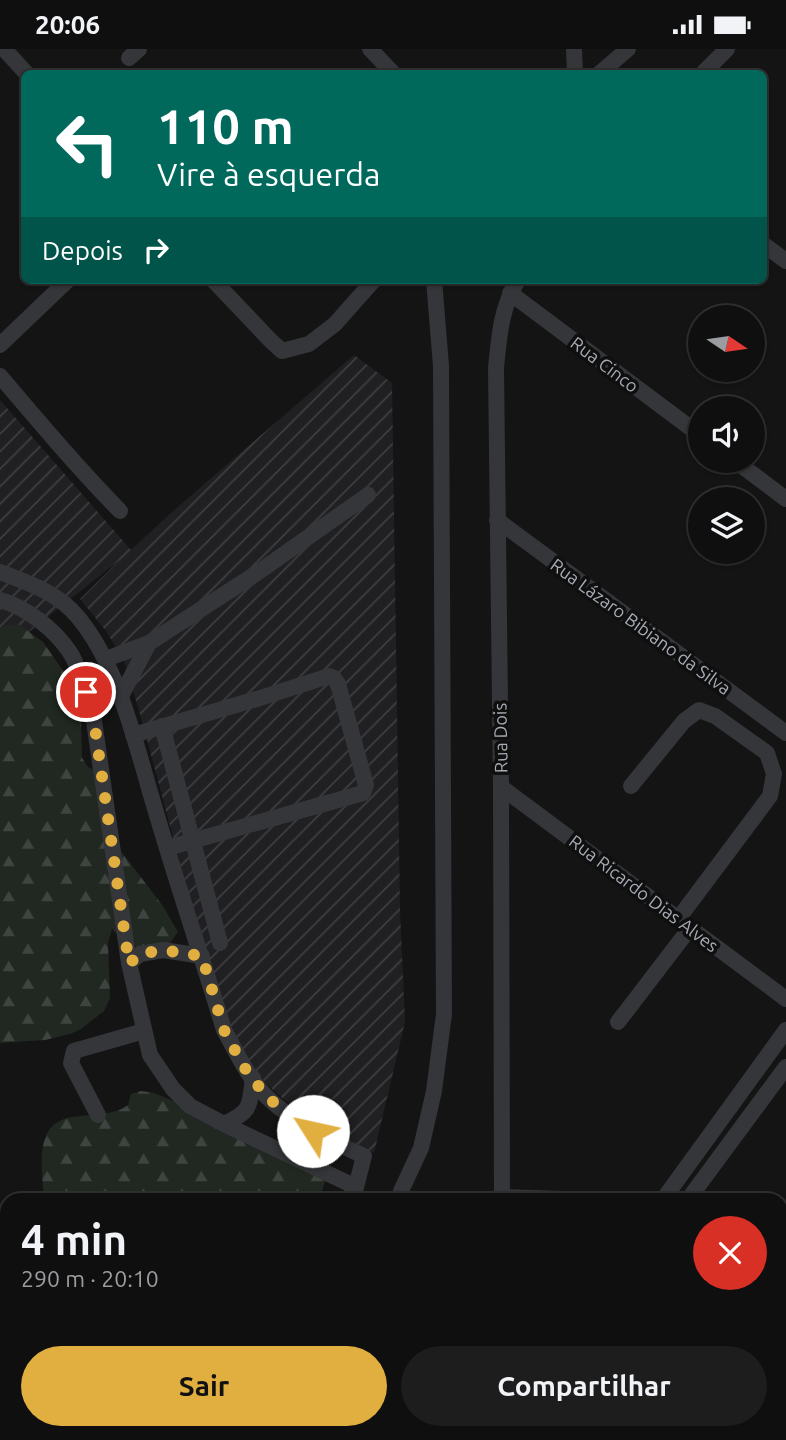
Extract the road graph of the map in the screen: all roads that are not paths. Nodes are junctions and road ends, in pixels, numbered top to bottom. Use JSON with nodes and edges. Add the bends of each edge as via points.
{"nodes":[{"id":1,"x":370,"y":49,"type":"edge"},
{"id":2,"x":574,"y":49,"type":"edge"},
{"id":3,"x":628,"y":49,"type":"edge"},
{"id":4,"x":727,"y":49,"type":"edge"},
{"id":5,"x":6,"y":51,"type":"dead end"},
{"id":6,"x":23,"y":70,"type":"edge"},
{"id":7,"x":390,"y":70,"type":"edge"},
{"id":8,"x":575,"y":70,"type":"edge"},
{"id":9,"x":604,"y":70,"type":"edge"},
{"id":10,"x":706,"y":70,"type":"edge"},
{"id":11,"x":767,"y":247,"type":"edge"},
{"id":12,"x":786,"y":261,"type":"edge"},
{"id":13,"x":64,"y":284,"type":"edge"},
{"id":14,"x":217,"y":284,"type":"edge"},
{"id":15,"x":370,"y":284,"type":"edge"},
{"id":16,"x":434,"y":284,"type":"edge"},
{"id":17,"x":514,"y":287,"type":"edge"},
{"id":18,"x":0,"y":345,"type":"edge"},
{"id":19,"x":0,"y":376,"type":"edge"},
{"id":20,"x":688,"y":425,"type":"edge"},
{"id":21,"x":751,"y":473,"type":"edge"},
{"id":22,"x":368,"y":495,"type":"dead end"},
{"id":23,"x":786,"y":499,"type":"edge"},
{"id":24,"x":120,"y":510,"type":"dead end"},
{"id":25,"x":497,"y":520,"type":"junction"},
{"id":26,"x":0,"y":572,"type":"edge"},
{"id":27,"x":0,"y":600,"type":"edge"},
{"id":28,"x":76,"y":614,"type":"junction"},
{"id":29,"x":57,"y":637,"type":"junction"},
{"id":30,"x":149,"y":643,"type":"junction"},
{"id":31,"x":106,"y":659,"type":"junction"},
{"id":32,"x":120,"y":698,"type":"junction"},
{"id":33,"x":162,"y":726,"type":"junction"},
{"id":34,"x":786,"y":733,"type":"edge"},
{"id":35,"x":133,"y":735,"type":"junction"},
{"id":36,"x":175,"y":776,"type":"junction"},
{"id":37,"x":148,"y":784,"type":"junction"},
{"id":38,"x":631,"y":786,"type":"dead end"},
{"id":39,"x":501,"y":787,"type":"junction"},
{"id":40,"x":192,"y":840,"type":"junction"},
{"id":41,"x":167,"y":848,"type":"junction"},
{"id":42,"x":208,"y":898,"type":"junction"},
{"id":43,"x":185,"y":904,"type":"junction"},
{"id":44,"x":684,"y":923,"type":"junction"},
{"id":45,"x":220,"y":943,"type":"dead end"},
{"id":46,"x":202,"y":956,"type":"junction"},
{"id":47,"x":129,"y":964,"type":"junction"},
{"id":48,"x":786,"y":999,"type":"edge"},
{"id":49,"x":618,"y":1022,"type":"dead end"},
{"id":50,"x":786,"y":1030,"type":"edge"},
{"id":51,"x":144,"y":1031,"type":"junction"},
{"id":52,"x":786,"y":1067,"type":"edge"},
{"id":53,"x":253,"y":1078,"type":"junction"},
{"id":54,"x":98,"y":1115,"type":"dead end"},
{"id":55,"x":224,"y":1124,"type":"junction"},
{"id":56,"x":401,"y":1191,"type":"dead end"},
{"id":57,"x":351,"y":1193,"type":"edge"},
{"id":58,"x":502,"y":1193,"type":"edge"},
{"id":59,"x":668,"y":1193,"type":"edge"},
{"id":60,"x":693,"y":1193,"type":"edge"}],
"edges":[{"from":1,"to":7,"type":"street"},
{"from":2,"to":8,"type":"street"},
{"from":3,"to":9,"type":"street"},
{"from":4,"to":10,"type":"street"},
{"from":5,"to":6,"type":"street"},
{"from":11,"to":12,"type":"street"},
{"from":13,"to":18,"type":"street"},
{"from":14,"to":15,"type":"street","via":[[282,351],[309,344],[335,324]]},
{"from":16,"to":56,"type":"street","via":[[441,366],[444,1014],[421,1148]]},
{"from":17,"to":20,"type":"street","name":"Rua Cinco"},
{"from":17,"to":25,"type":"street","name":"Rua Dois","via":[[501,323],[496,368]]},
{"from":19,"to":24,"type":"street"},
{"from":21,"to":23,"type":"street"},
{"from":22,"to":30,"type":"street"},
{"from":25,"to":34,"type":"street","name":"Rua Lázaro Bibiano da Silva"},
{"from":25,"to":39,"type":"street","name":"Rua Dois"},
{"from":26,"to":28,"type":"street","via":[[54,595]]},
{"from":27,"to":29,"type":"street","via":[[40,621]]},
{"from":28,"to":29,"type":"street"},
{"from":28,"to":31,"type":"street"},
{"from":29,"to":47,"type":"street","via":[[70,652],[92,707]]},
{"from":30,"to":31,"type":"street"},
{"from":30,"to":32,"type":"street"},
{"from":31,"to":32,"type":"street"},
{"from":32,"to":35,"type":"street"},
{"from":33,"to":35,"type":"street"},
{"from":33,"to":36,"type":"street"},
{"from":33,"to":40,"type":"street","via":[[329,676],[338,684],[366,785],[363,793]]},
{"from":35,"to":37,"type":"street"},
{"from":36,"to":37,"type":"street"},
{"from":36,"to":40,"type":"street"},
{"from":37,"to":41,"type":"street"},
{"from":38,"to":44,"type":"street","via":[[684,721],[699,710],[767,753],[774,773],[770,796]]},
{"from":39,"to":44,"type":"street","name":"Rua Ricardo Dias Alves"},
{"from":39,"to":58,"type":"street","name":"Rua Dois"},
{"from":40,"to":41,"type":"street"},
{"from":40,"to":42,"type":"street"},
{"from":41,"to":43,"type":"street"},
{"from":42,"to":43,"type":"street"},
{"from":42,"to":45,"type":"street"},
{"from":43,"to":46,"type":"street"},
{"from":44,"to":48,"type":"street","name":"Rua Ricardo Dias Alves"},
{"from":44,"to":49,"type":"street"},
{"from":46,"to":47,"type":"street","via":[[163,950],[139,954]]},
{"from":46,"to":53,"type":"street","via":[[224,1030]]},
{"from":47,"to":51,"type":"street"},
{"from":50,"to":59,"type":"street"},
{"from":51,"to":54,"type":"street","via":[[74,1051],[71,1063]]},
{"from":51,"to":55,"type":"street","via":[[150,1055],[173,1089],[190,1105]]},
{"from":52,"to":60,"type":"street"},
{"from":53,"to":55,"type":"street","via":[[248,1108]]},
{"from":53,"to":57,"type":"street","via":[[266,1096],[298,1122],[364,1156]]},
{"from":55,"to":57,"type":"street"}]}
